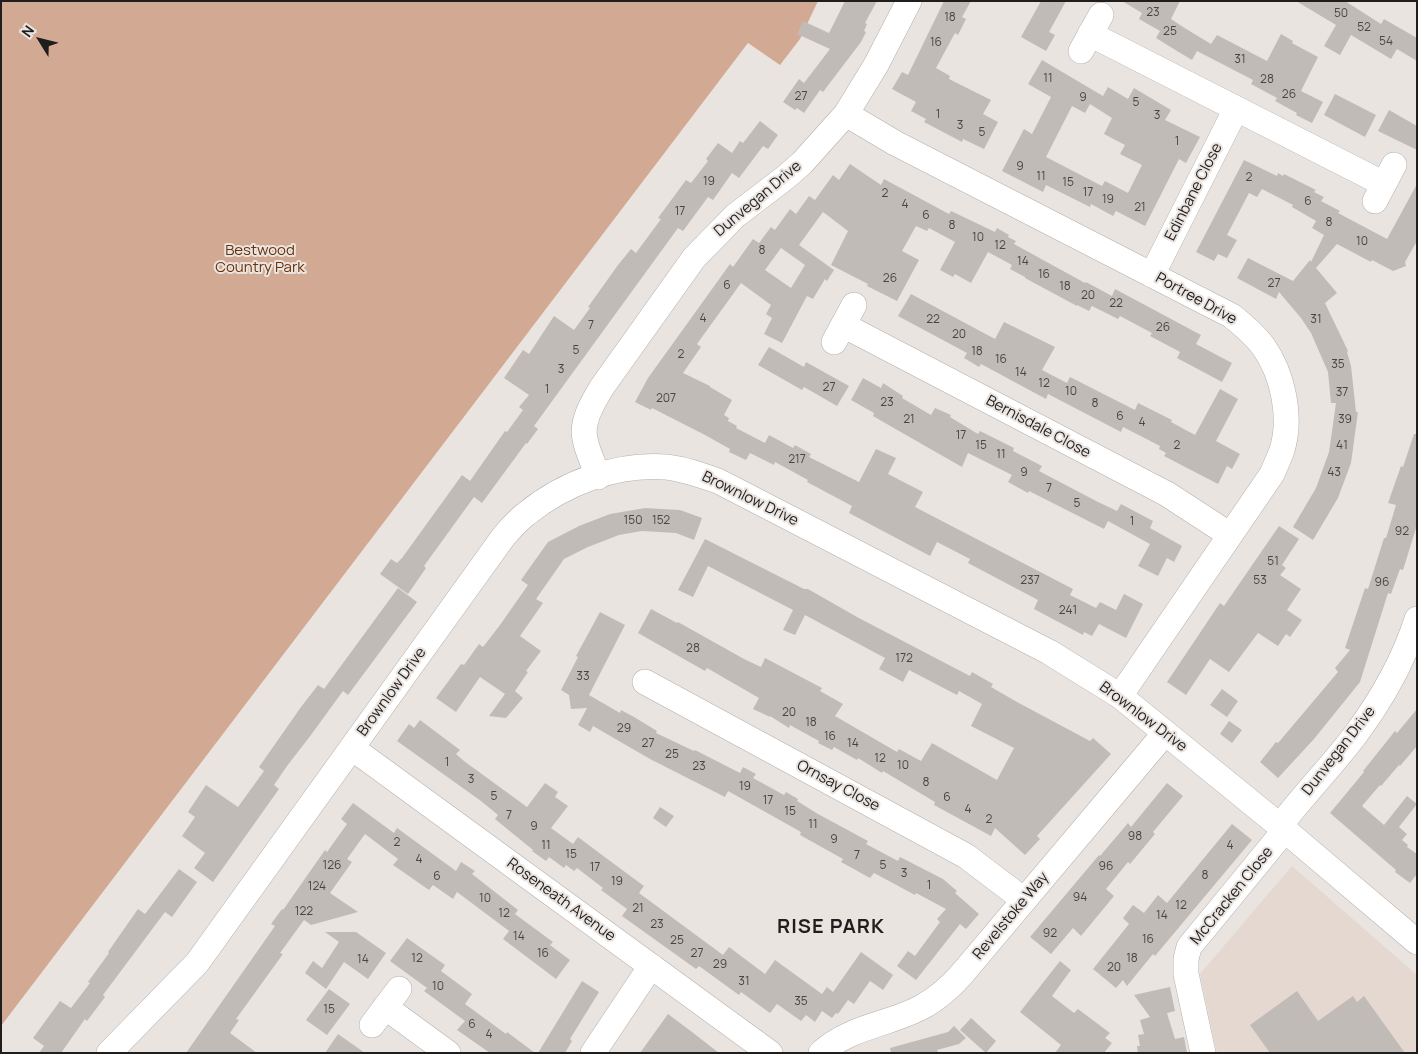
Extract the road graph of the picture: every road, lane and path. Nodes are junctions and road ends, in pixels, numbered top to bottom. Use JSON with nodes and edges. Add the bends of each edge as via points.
{"nodes":[{"id":1,"x":910,"y":1,"type":"edge"},
{"id":2,"x":1091,"y":33,"type":"dead end"},
{"id":3,"x":1236,"y":109,"type":"junction"},
{"id":4,"x":846,"y":114,"type":"junction"},
{"id":5,"x":1384,"y":184,"type":"dead end"},
{"id":6,"x":1152,"y":275,"type":"junction"},
{"id":7,"x":844,"y":324,"type":"dead end"},
{"id":8,"x":598,"y":476,"type":"junction"},
{"id":9,"x":1230,"y":535,"type":"junction"},
{"id":10,"x":1417,"y":619,"type":"edge"},
{"id":11,"x":645,"y":682,"type":"dead end"},
{"id":12,"x":1120,"y":696,"type":"junction"},
{"id":13,"x":1165,"y":733,"type":"junction"},
{"id":14,"x":352,"y":748,"type":"junction"},
{"id":15,"x":1282,"y":828,"type":"junction"},
{"id":16,"x":1024,"y":900,"type":"junction"},
{"id":17,"x":1417,"y":942,"type":"edge"},
{"id":18,"x":651,"y":966,"type":"junction"},
{"id":19,"x":385,"y":1007,"type":"dead end"},
{"id":20,"x":110,"y":1053,"type":"edge"},
{"id":21,"x":448,"y":1053,"type":"edge"},
{"id":22,"x":593,"y":1053,"type":"edge"},
{"id":23,"x":770,"y":1053,"type":"edge"},
{"id":24,"x":821,"y":1053,"type":"edge"},
{"id":25,"x":1203,"y":1053,"type":"edge"}],
"edges":[{"from":1,"to":4,"type":"street","name":"Dunvegan Drive"},
{"from":2,"to":3,"type":"street"},
{"from":3,"to":5,"type":"street"},
{"from":3,"to":6,"type":"street","name":"Edinbane Close"},
{"from":4,"to":6,"type":"street","name":"Portree Drive","via":[[895,143]]},
{"from":4,"to":8,"type":"street","name":"Dunvegan Drive","via":[[802,163],[735,216],[694,258],[602,387],[594,399],[584,438]]},
{"from":6,"to":9,"type":"street","name":"Portree Drive","via":[[1232,316],[1250,330],[1274,365],[1280,383],[1286,421],[1282,451],[1272,474]]},
{"from":7,"to":9,"type":"street","name":"Bernisdale Close","via":[[1167,494]]},
{"from":8,"to":12,"type":"street","name":"Brownlow Drive","via":[[619,470],[666,467],[691,471],[718,481],[1049,652]]},
{"from":8,"to":14,"type":"street","name":"Brownlow Drive","via":[[546,500],[525,514],[504,536]]},
{"from":9,"to":12,"type":"street","name":"Portree Drive"},
{"from":10,"to":15,"type":"street","name":"Dunvegan Drive","via":[[1388,686],[1372,711]]},
{"from":11,"to":16,"type":"street","name":"Ornsay Close","via":[[966,856]]},
{"from":12,"to":13,"type":"street","name":"Brownlow Drive"},
{"from":13,"to":15,"type":"street","name":"Brownlow Drive"},
{"from":13,"to":16,"type":"street","name":"Revelstoke Way"},
{"from":14,"to":18,"type":"street","name":"Roseneath Avenue"},
{"from":14,"to":20,"type":"street","name":"Brownlow Drive","via":[[197,963]]},
{"from":15,"to":17,"type":"street","name":"Brownlow Drive"},
{"from":15,"to":25,"type":"street","name":"McCracken Close","via":[[1189,947],[1186,974]]},
{"from":16,"to":24,"type":"street","name":"Revelstoke Way","via":[[956,981],[934,1000],[853,1032]]},
{"from":18,"to":22,"type":"street"},
{"from":18,"to":23,"type":"street","name":"Roseneath Avenue"},
{"from":19,"to":21,"type":"street"}]}
